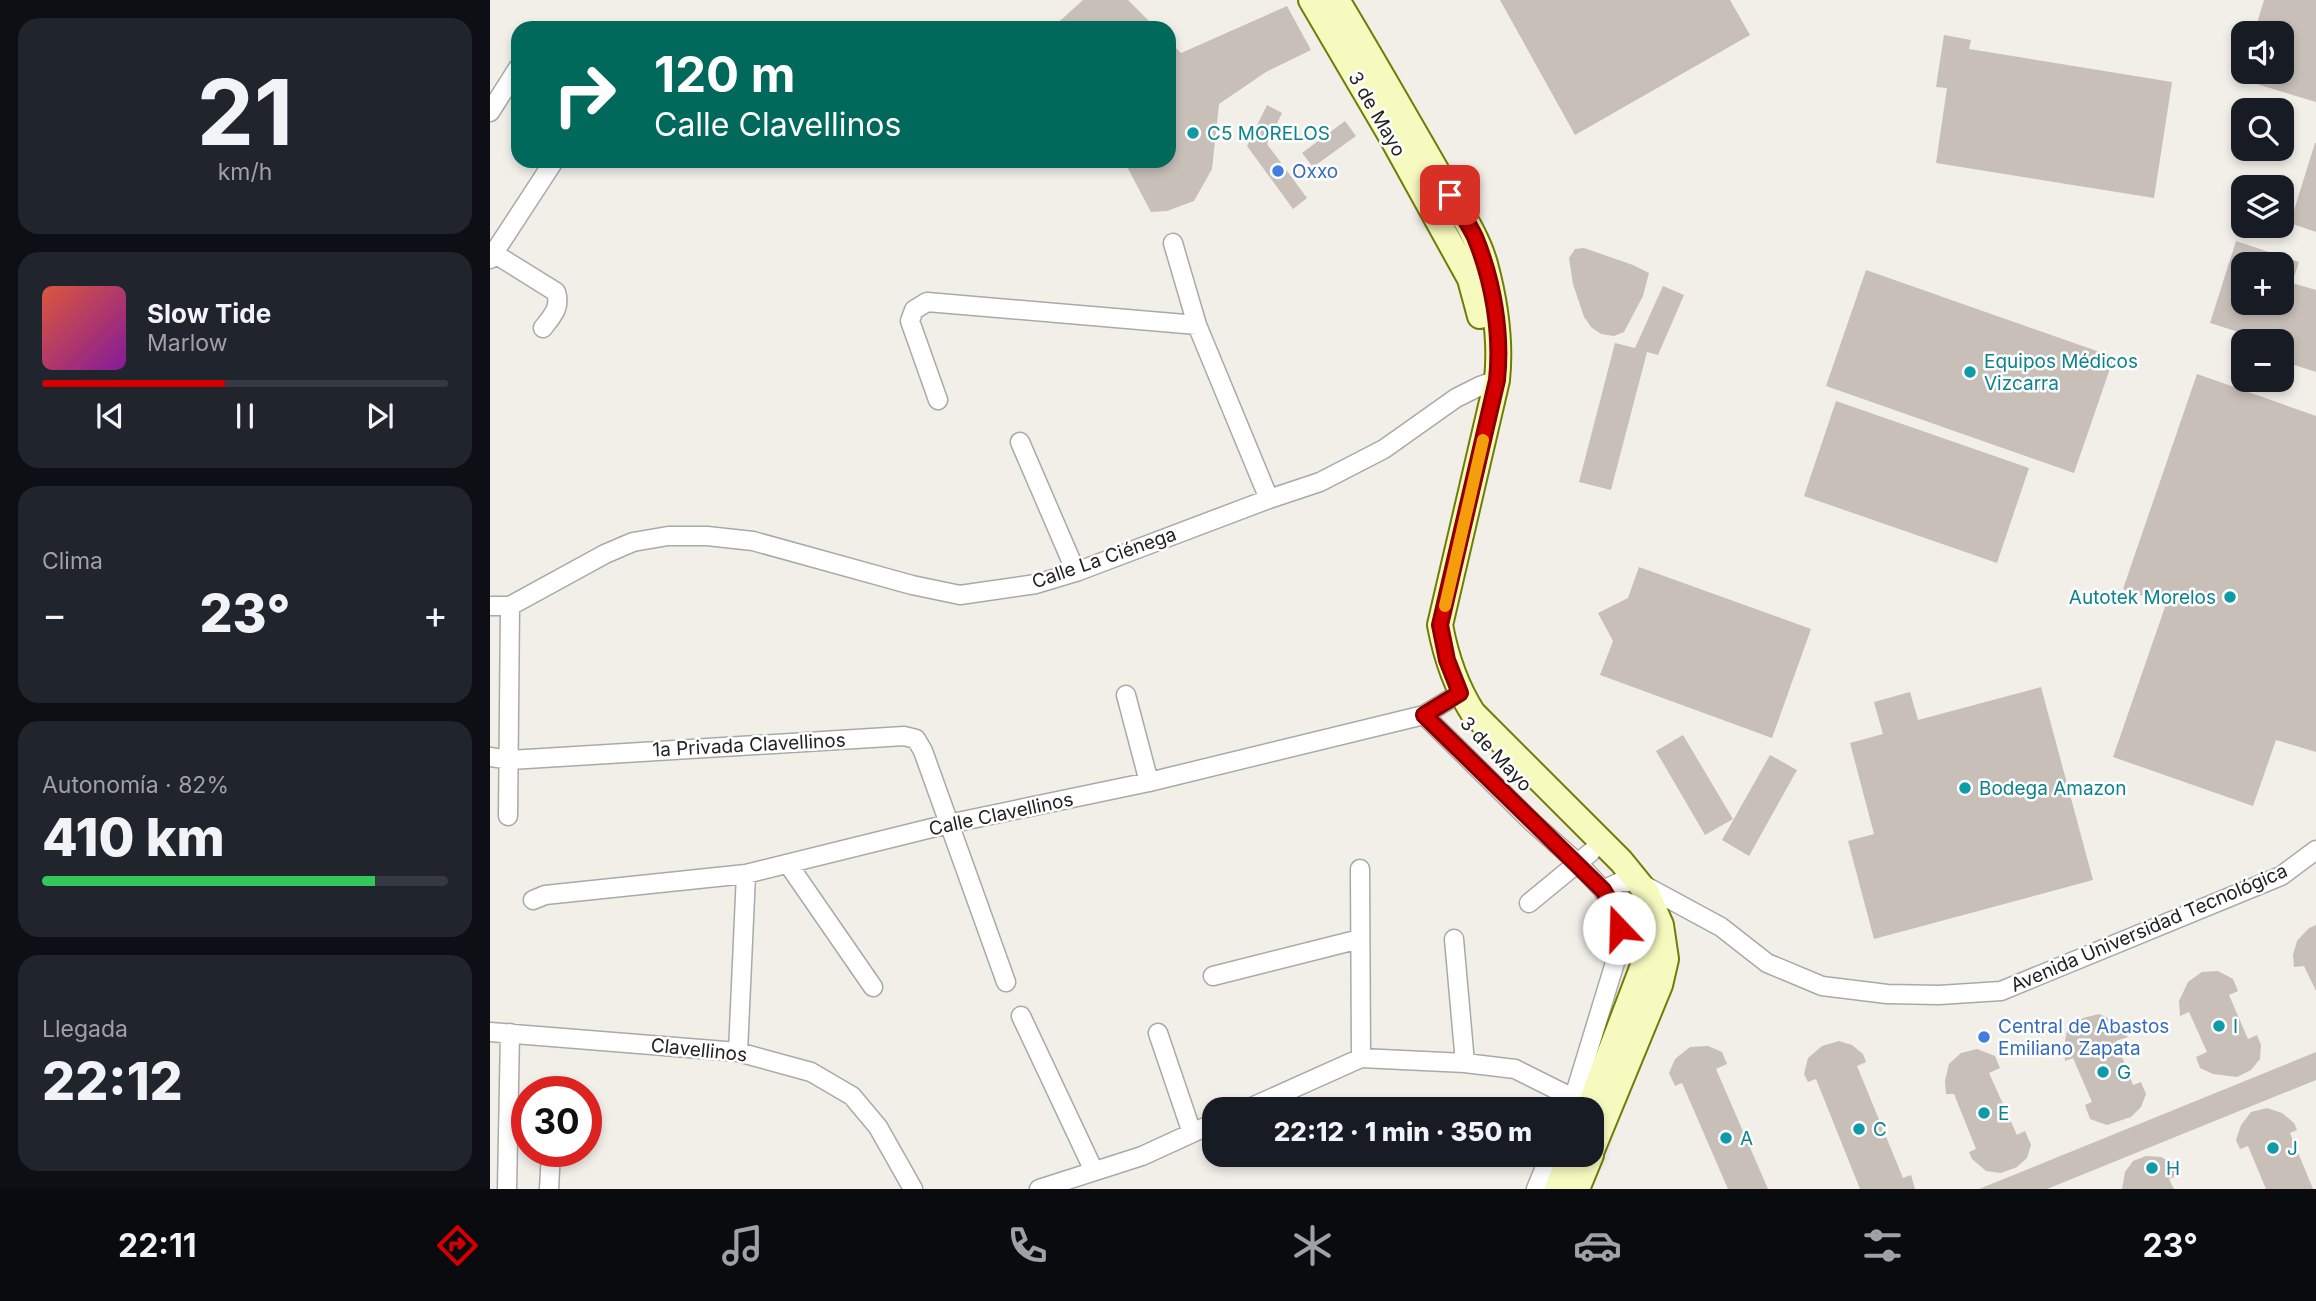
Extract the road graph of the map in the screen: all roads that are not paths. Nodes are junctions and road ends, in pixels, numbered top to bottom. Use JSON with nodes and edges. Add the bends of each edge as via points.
{"nodes":[{"id":1,"x":1311,"y":0,"type":"edge"},
{"id":2,"x":1337,"y":0,"type":"edge"},
{"id":3,"x":511,"y":79,"type":"edge"},
{"id":4,"x":490,"y":112,"type":"edge"},
{"id":5,"x":549,"y":168,"type":"edge"},
{"id":6,"x":1172,"y":243,"type":"dead end"},
{"id":7,"x":491,"y":254,"type":"edge"},
{"id":8,"x":1197,"y":324,"type":"junction"},
{"id":9,"x":543,"y":328,"type":"dead end"},
{"id":10,"x":1488,"y":383,"type":"junction"},
{"id":11,"x":938,"y":400,"type":"dead end"},
{"id":12,"x":1020,"y":442,"type":"dead end"},
{"id":13,"x":1269,"y":499,"type":"junction"},
{"id":14,"x":1076,"y":572,"type":"junction"},
{"id":15,"x":490,"y":606,"type":"edge"},
{"id":16,"x":510,"y":606,"type":"junction"},
{"id":17,"x":1126,"y":695,"type":"dead end"},
{"id":18,"x":1454,"y":697,"type":"junction"},
{"id":19,"x":1424,"y":715,"type":"junction"},
{"id":20,"x":490,"y":757,"type":"edge"},
{"id":21,"x":510,"y":760,"type":"junction"},
{"id":22,"x":1149,"y":782,"type":"junction"},
{"id":23,"x":508,"y":816,"type":"dead end"},
{"id":24,"x":948,"y":824,"type":"junction"},
{"id":25,"x":2316,"y":850,"type":"edge"},
{"id":26,"x":1585,"y":858,"type":"junction"},
{"id":27,"x":788,"y":864,"type":"junction"},
{"id":28,"x":1360,"y":869,"type":"dead end"},
{"id":29,"x":746,"y":874,"type":"junction"},
{"id":30,"x":1620,"y":884,"type":"junction"},
{"id":31,"x":533,"y":900,"type":"dead end"},
{"id":32,"x":1529,"y":903,"type":"dead end"},
{"id":33,"x":1360,"y":939,"type":"junction"},
{"id":34,"x":1454,"y":939,"type":"dead end"},
{"id":35,"x":1213,"y":976,"type":"dead end"},
{"id":36,"x":1006,"y":982,"type":"dead end"},
{"id":37,"x":873,"y":987,"type":"dead end"},
{"id":38,"x":1021,"y":1016,"type":"dead end"},
{"id":39,"x":490,"y":1032,"type":"edge"},
{"id":40,"x":510,"y":1033,"type":"junction"},
{"id":41,"x":1158,"y":1033,"type":"dead end"},
{"id":42,"x":738,"y":1052,"type":"junction"},
{"id":43,"x":1361,"y":1058,"type":"junction"},
{"id":44,"x":1465,"y":1063,"type":"junction"},
{"id":45,"x":1274,"y":1097,"type":"edge"},
{"id":46,"x":1563,"y":1097,"type":"edge"},
{"id":47,"x":1580,"y":1097,"type":"edge"},
{"id":48,"x":1582,"y":1097,"type":"edge"},
{"id":49,"x":1604,"y":1123,"type":"edge"},
{"id":50,"x":1202,"y":1128,"type":"edge"},
{"id":51,"x":1192,"y":1133,"type":"junction"},
{"id":52,"x":552,"y":1167,"type":"edge"},
{"id":53,"x":1545,"y":1167,"type":"edge"},
{"id":54,"x":1565,"y":1167,"type":"edge"},
{"id":55,"x":1586,"y":1167,"type":"edge"},
{"id":56,"x":1094,"y":1171,"type":"junction"},
{"id":57,"x":554,"y":1187,"type":"edge"},
{"id":58,"x":507,"y":1189,"type":"edge"},
{"id":59,"x":913,"y":1189,"type":"edge"},
{"id":60,"x":1039,"y":1189,"type":"edge"},
{"id":61,"x":1535,"y":1189,"type":"edge"},
{"id":62,"x":1557,"y":1189,"type":"edge"},
{"id":63,"x":1577,"y":1189,"type":"edge"}],
"edges":[{"from":1,"to":10,"type":"main road","name":"3 de Mayo","via":[[1470,279],[1483,330]]},
{"from":2,"to":10,"type":"main road","via":[[1473,234],[1485,264],[1499,361]]},
{"from":3,"to":4,"type":"street"},
{"from":5,"to":7,"type":"street"},
{"from":6,"to":8,"type":"street"},
{"from":7,"to":9,"type":"street","via":[[556,292],[558,308]]},
{"from":8,"to":11,"type":"street","via":[[927,302],[914,310],[909,321]]},
{"from":8,"to":13,"type":"street"},
{"from":10,"to":13,"type":"street","name":"Calle La Ciénega","via":[[1456,398],[1384,449],[1320,482]]},
{"from":10,"to":18,"type":"main road","name":"3 de Mayo","via":[[1432,600],[1430,638],[1438,674]]},
{"from":12,"to":14,"type":"street"},
{"from":13,"to":14,"type":"street","name":"Calle La Ciénega"},
{"from":14,"to":16,"type":"street","name":"Calle La Ciénega","via":[[1036,584],[960,595],[752,541],[667,536],[633,542],[605,554]]},
{"from":15,"to":16,"type":"street","name":"Calle La Ciénega"},
{"from":16,"to":21,"type":"street"},
{"from":17,"to":22,"type":"street"},
{"from":18,"to":19,"type":"street","name":"Calle Clavellinos"},
{"from":18,"to":26,"type":"main road","name":"3 de Mayo","via":[[1480,739]]},
{"from":18,"to":30,"type":"main road","via":[[1621,862]]},
{"from":19,"to":22,"type":"street","name":"Calle Clavellinos"},
{"from":19,"to":26,"type":"street","via":[[1534,823]]},
{"from":20,"to":21,"type":"street","name":"1a Privada Clavellinos"},
{"from":21,"to":23,"type":"street"},
{"from":21,"to":24,"type":"street","name":"1a Privada Clavellinos","via":[[904,736],[916,739],[923,751]]},
{"from":22,"to":24,"type":"street","name":"Calle Clavellinos"},
{"from":24,"to":27,"type":"street","name":"Calle Clavellinos"},
{"from":24,"to":36,"type":"street","name":"1a Privada Clavellinos"},
{"from":25,"to":30,"type":"street","name":"Avenida Universidad Tecnológica","via":[[2281,876],[2001,990],[1939,995],[1822,986],[1768,963],[1703,917]]},
{"from":26,"to":30,"type":"main road","name":"3 de Mayo"},
{"from":26,"to":32,"type":"street"},
{"from":27,"to":29,"type":"street","name":"Calle Clavellinos"},
{"from":27,"to":37,"type":"street"},
{"from":28,"to":33,"type":"street"},
{"from":29,"to":31,"type":"street","name":"Calle Clavellinos","via":[[545,895]]},
{"from":29,"to":42,"type":"street"},
{"from":30,"to":47,"type":"street","via":[[1621,943]]},
{"from":30,"to":48,"type":"main road","name":"3 de Mayo","via":[[1640,911],[1648,933],[1647,955]]},
{"from":30,"to":49,"type":"main road","via":[[1647,893],[1661,925],[1666,959],[1660,985]]},
{"from":33,"to":35,"type":"street"},
{"from":33,"to":43,"type":"street"},
{"from":34,"to":44,"type":"street"},
{"from":38,"to":56,"type":"street"},
{"from":39,"to":40,"type":"street","name":"Clavellinos"},
{"from":40,"to":42,"type":"street","name":"Clavellinos"},
{"from":40,"to":58,"type":"street"},
{"from":41,"to":51,"type":"street"},
{"from":42,"to":59,"type":"street","name":"Clavellinos","via":[[811,1072],[852,1096],[878,1127]]},
{"from":43,"to":44,"type":"street"},
{"from":43,"to":45,"type":"street"},
{"from":44,"to":46,"type":"street","via":[[1516,1069]]},
{"from":50,"to":51,"type":"street"},
{"from":51,"to":56,"type":"street"},
{"from":52,"to":57,"type":"street"},
{"from":53,"to":61,"type":"street"},
{"from":54,"to":62,"type":"main road"},
{"from":55,"to":63,"type":"main road"},
{"from":56,"to":60,"type":"street"}]}
